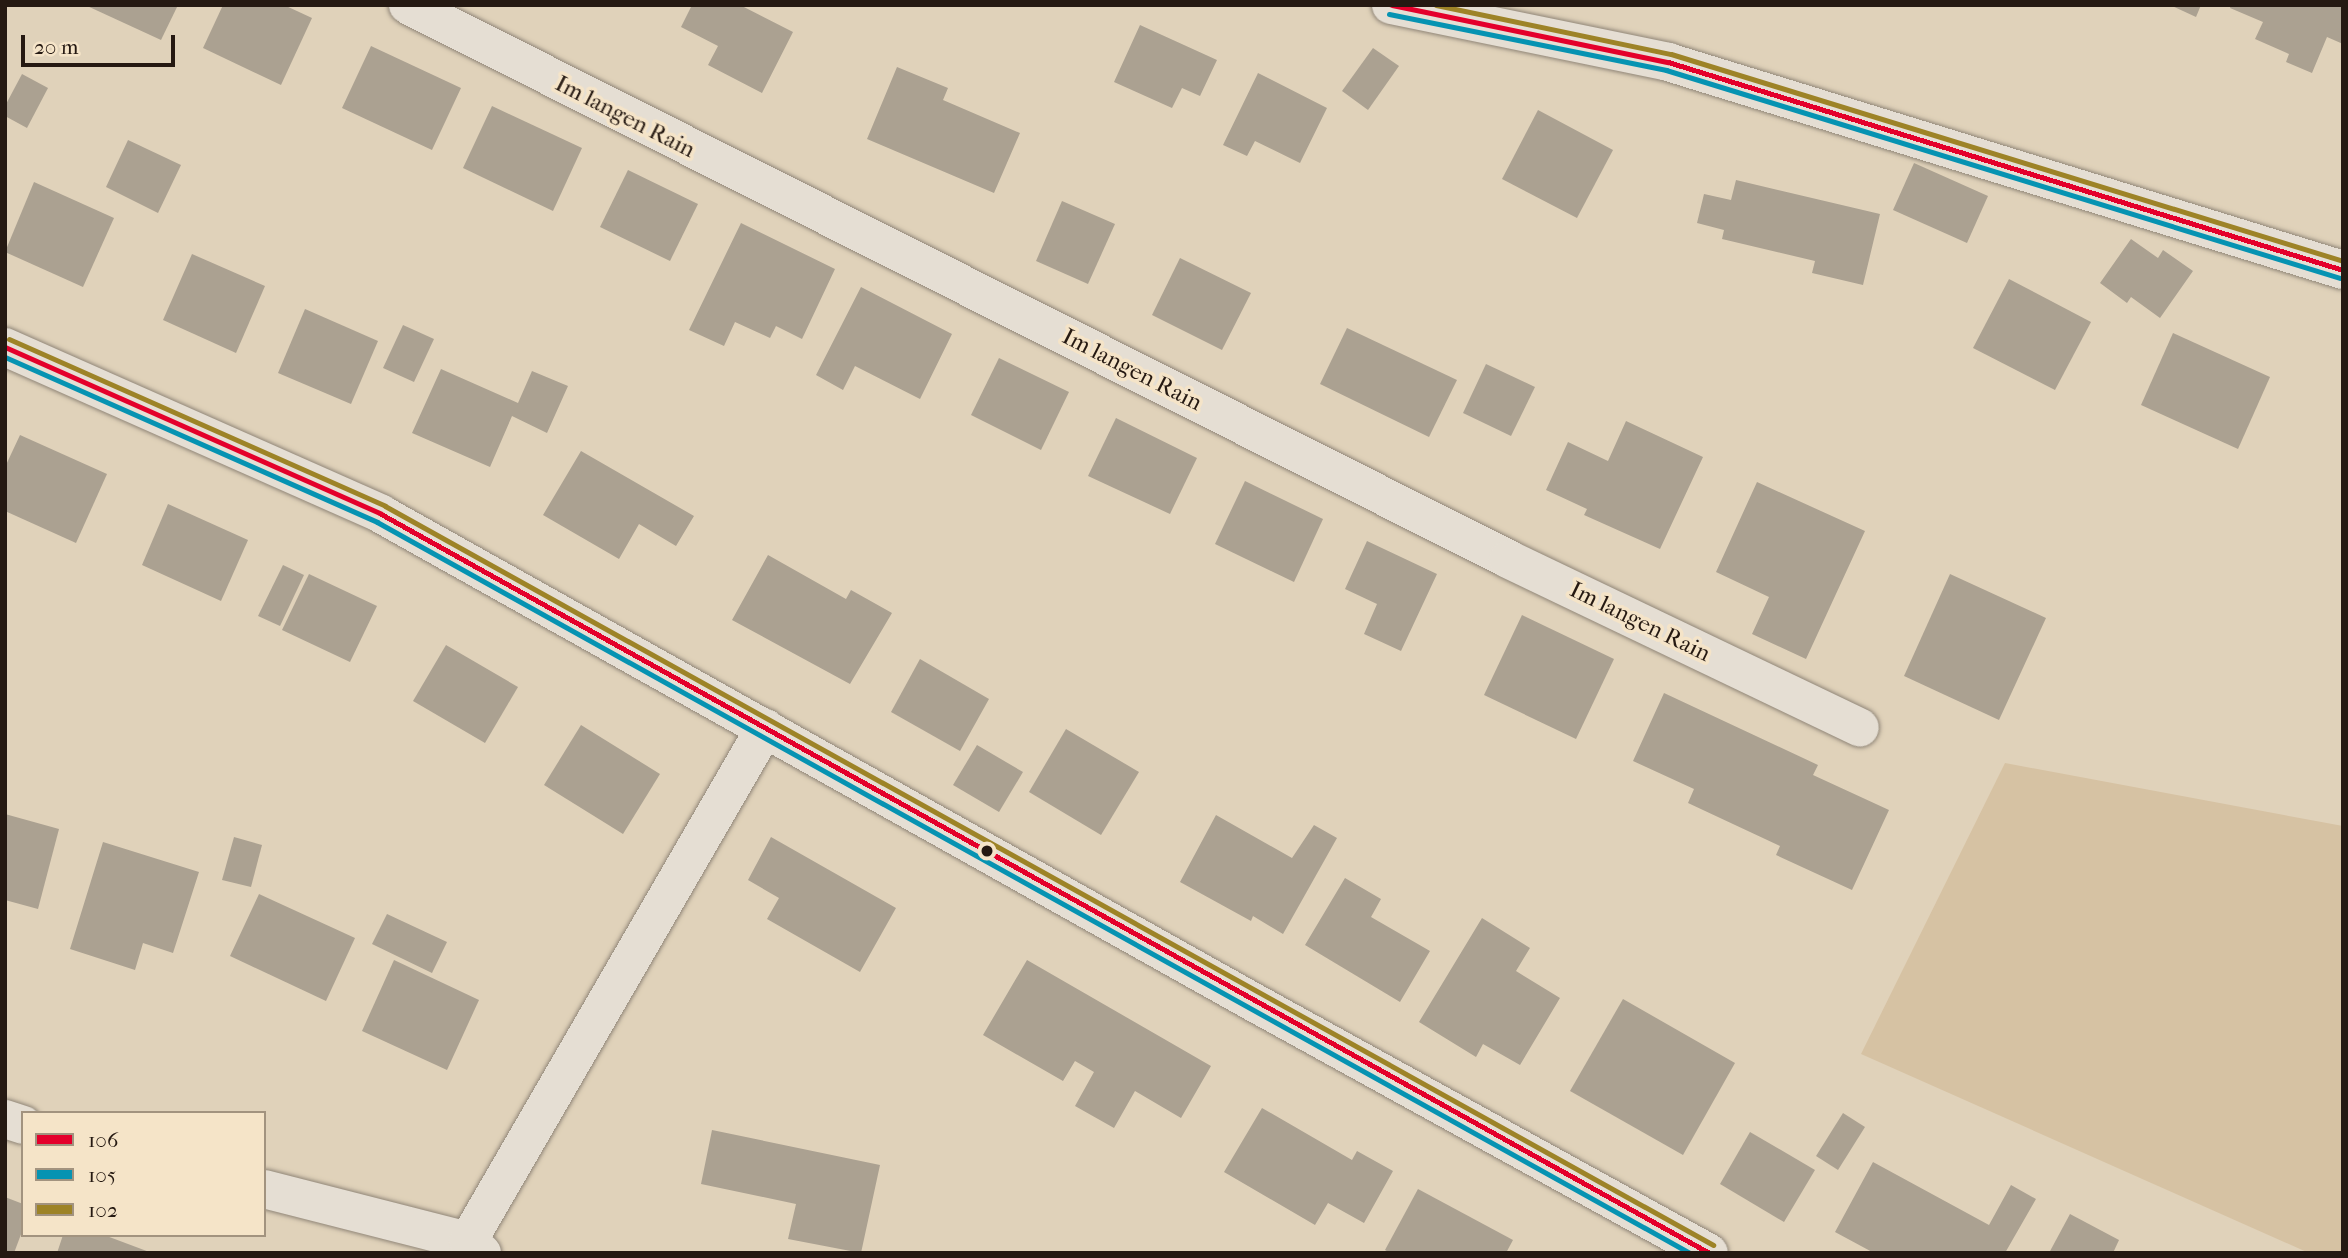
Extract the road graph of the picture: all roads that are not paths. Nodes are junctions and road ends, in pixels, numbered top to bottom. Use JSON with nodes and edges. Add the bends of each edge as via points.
{"nodes":[{"id":1,"x":408,"y":5,"type":"edge"},
{"id":2,"x":1391,"y":5,"type":"edge"},
{"id":3,"x":2343,"y":270,"type":"edge"},
{"id":4,"x":5,"y":347,"type":"edge"},
{"id":5,"x":1860,"y":727,"type":"dead end"},
{"id":6,"x":765,"y":728,"type":"junction"},
{"id":7,"x":266,"y":1190,"type":"edge"},
{"id":8,"x":475,"y":1247,"type":"edge"},
{"id":9,"x":1709,"y":1253,"type":"edge"}],
"edges":[{"from":1,"to":5,"type":"street","name":"Im langen Rain","via":[[1508,559]]},
{"from":2,"to":3,"type":"street","via":[[1668,62]]},
{"from":4,"to":6,"type":"street","via":[[381,514]]},
{"from":6,"to":8,"type":"street"},
{"from":6,"to":9,"type":"street"},
{"from":7,"to":8,"type":"street"}]}
